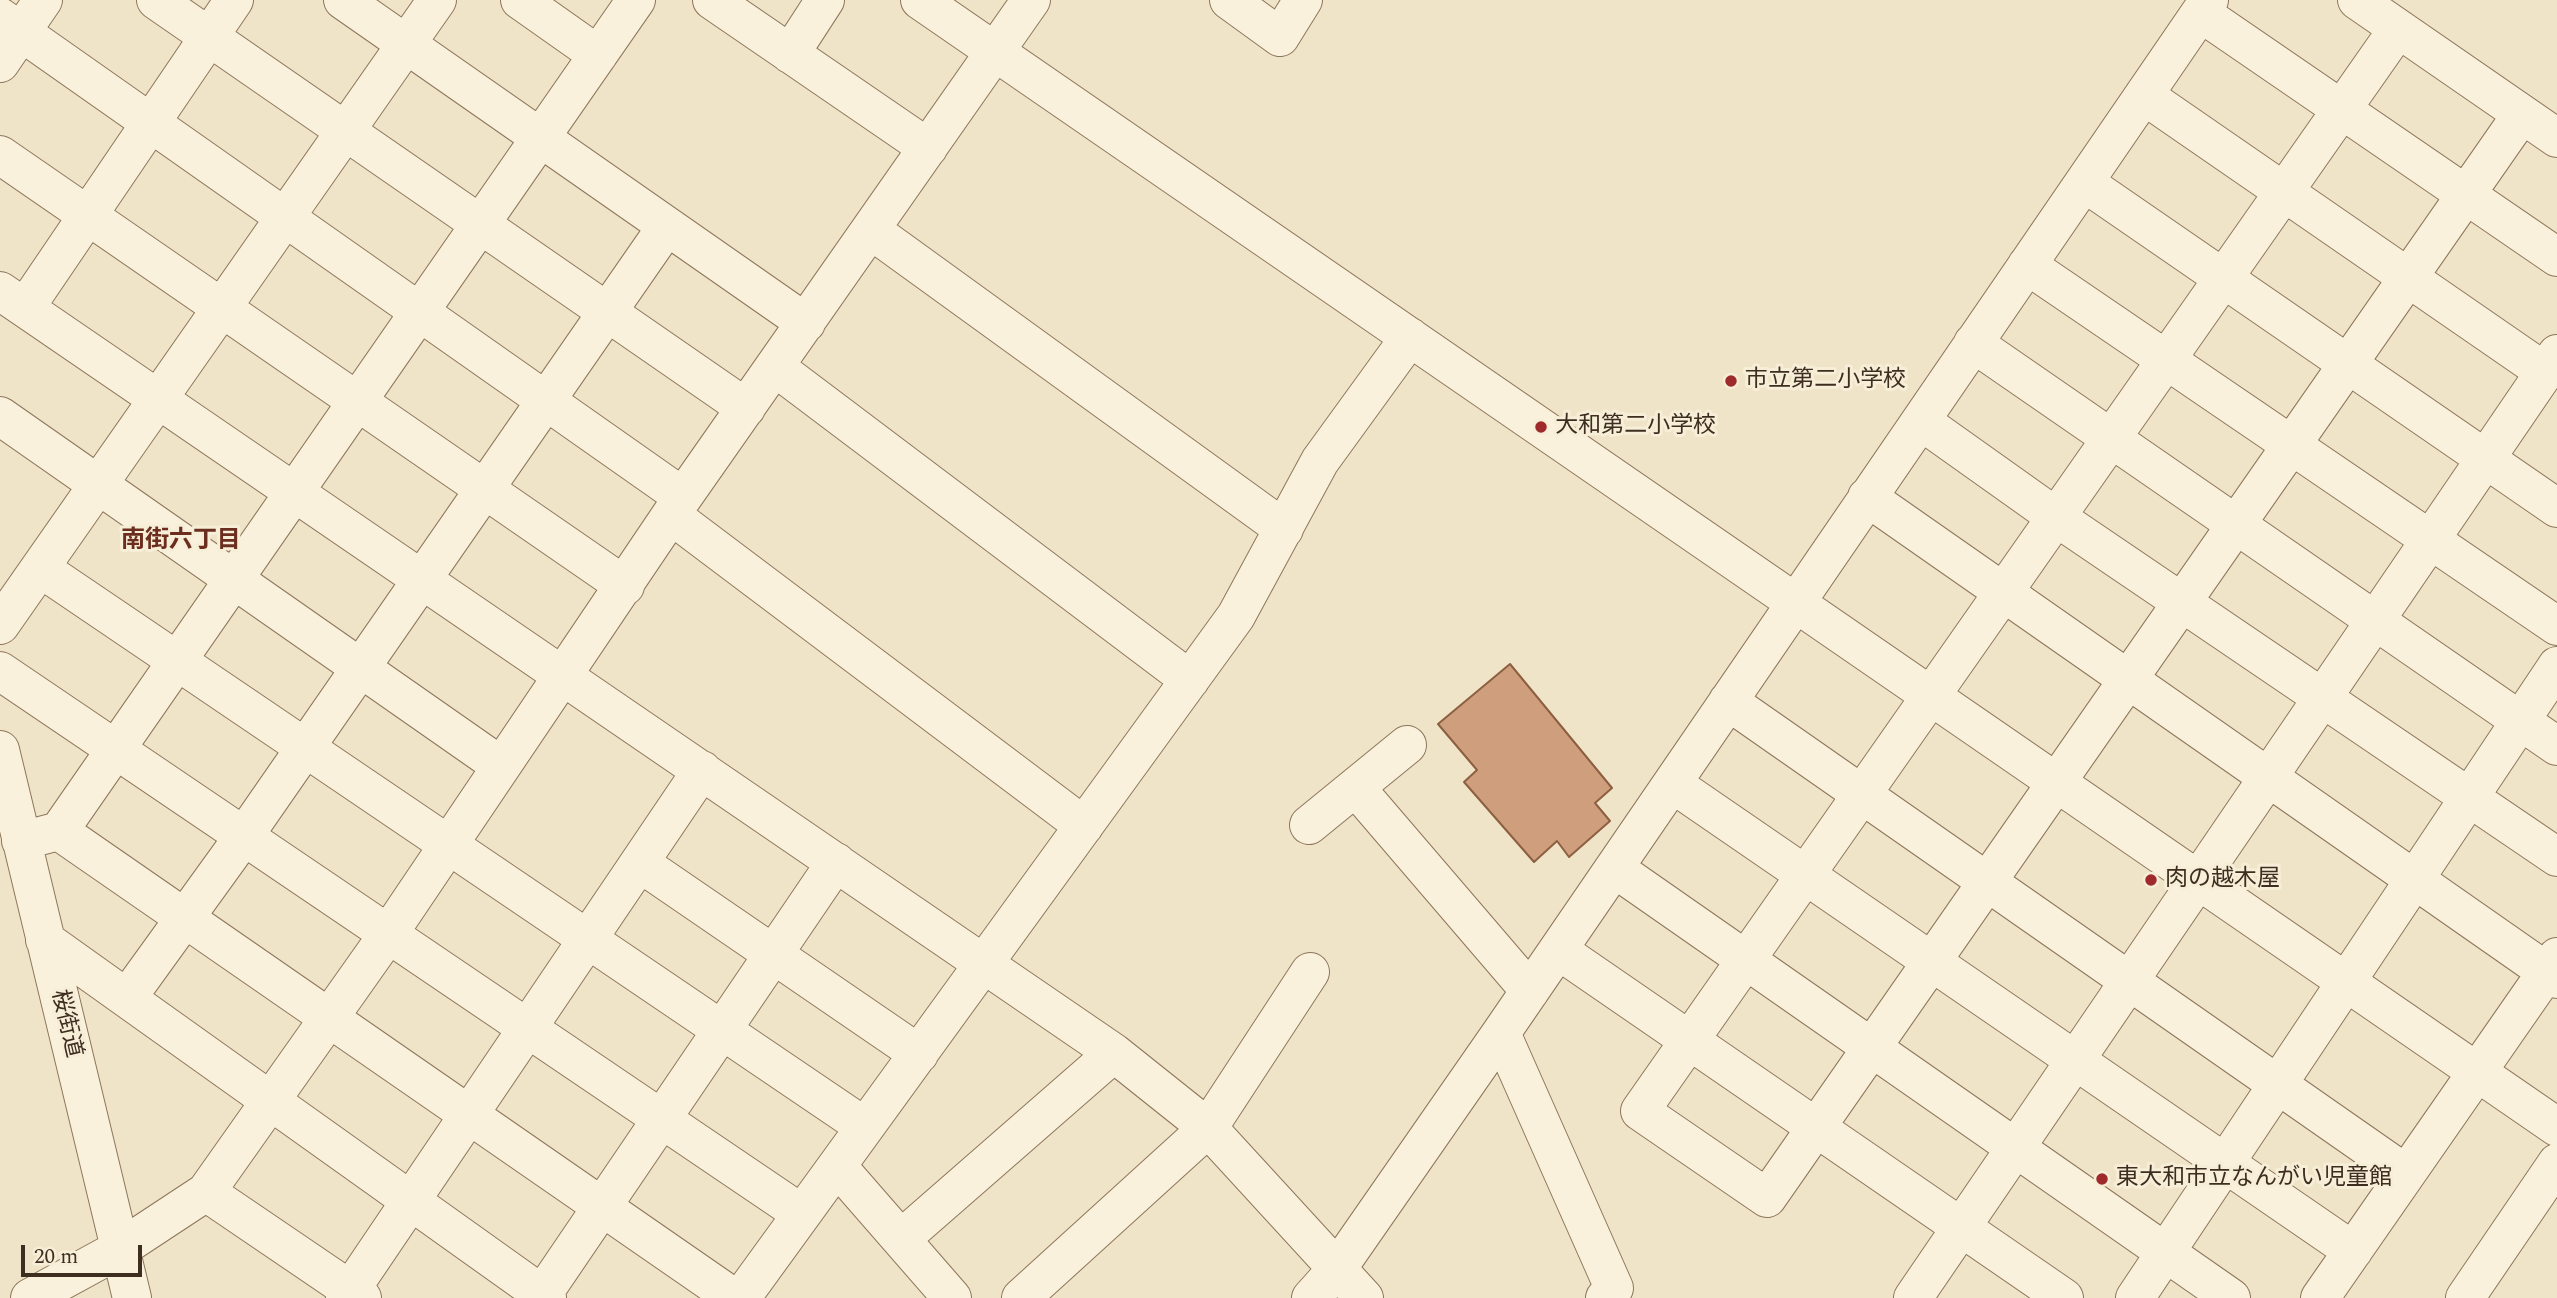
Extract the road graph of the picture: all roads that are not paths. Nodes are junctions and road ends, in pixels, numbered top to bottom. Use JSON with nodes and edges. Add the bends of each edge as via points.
{"nodes":[{"id":1,"x":43,"y":0,"type":"edge"},
{"id":2,"x":156,"y":0,"type":"edge"},
{"id":3,"x":234,"y":0,"type":"edge"},
{"id":4,"x":343,"y":0,"type":"edge"},
{"id":5,"x":437,"y":0,"type":"edge"},
{"id":6,"x":520,"y":0,"type":"edge"},
{"id":7,"x":636,"y":0,"type":"edge"},
{"id":8,"x":712,"y":0,"type":"edge"},
{"id":9,"x":825,"y":0,"type":"edge"},
{"id":10,"x":920,"y":0,"type":"edge"},
{"id":11,"x":1031,"y":0,"type":"edge"},
{"id":12,"x":1229,"y":0,"type":"edge"},
{"id":13,"x":1303,"y":0,"type":"edge"},
{"id":14,"x":2357,"y":0,"type":"edge"},
{"id":15,"x":2205,"y":6,"type":"edge"},
{"id":16,"x":11,"y":24,"type":"edge"},
{"id":17,"x":2398,"y":29,"type":"junction"},
{"id":18,"x":209,"y":37,"type":"junction"},
{"id":19,"x":406,"y":44,"type":"junction"},
{"id":20,"x":996,"y":52,"type":"junction"},
{"id":21,"x":790,"y":54,"type":"junction"},
{"id":22,"x":598,"y":55,"type":"junction"},
{"id":23,"x":0,"y":63,"type":"edge"},
{"id":24,"x":2146,"y":96,"type":"junction"},
{"id":25,"x":2342,"y":110,"type":"junction"},
{"id":26,"x":2522,"y":114,"type":"junction"},
{"id":27,"x":151,"y":123,"type":"junction"},
{"id":28,"x":346,"y":131,"type":"junction"},
{"id":29,"x":540,"y":138,"type":"junction"},
{"id":30,"x":2557,"y":138,"type":"edge"},
{"id":31,"x":928,"y":148,"type":"junction"},
{"id":32,"x":0,"y":155,"type":"edge"},
{"id":33,"x":2085,"y":183,"type":"junction"},
{"id":34,"x":2284,"y":192,"type":"junction"},
{"id":35,"x":2466,"y":195,"type":"junction"},
{"id":36,"x":88,"y":215,"type":"junction"},
{"id":37,"x":285,"y":217,"type":"junction"},
{"id":38,"x":481,"y":224,"type":"junction"},
{"id":39,"x":667,"y":226,"type":"junction"},
{"id":40,"x":871,"y":230,"type":"junction"},
{"id":41,"x":2557,"y":257,"type":"edge"},
{"id":42,"x":2027,"y":264,"type":"junction"},
{"id":43,"x":2223,"y":278,"type":"junction"},
{"id":44,"x":2409,"y":278,"type":"junction"},
{"id":45,"x":12,"y":300,"type":"edge"},
{"id":46,"x":221,"y":308,"type":"junction"},
{"id":47,"x":607,"y":311,"type":"junction"},
{"id":48,"x":420,"y":312,"type":"junction"},
{"id":49,"x":806,"y":323,"type":"junction"},
{"id":50,"x":1410,"y":337,"type":"junction"},
{"id":51,"x":1973,"y":343,"type":"junction"},
{"id":52,"x":2166,"y":359,"type":"junction"},
{"id":53,"x":2551,"y":363,"type":"edge"},
{"id":54,"x":2348,"y":364,"type":"junction"},
{"id":55,"x":775,"y":367,"type":"junction"},
{"id":56,"x":159,"y":399,"type":"junction"},
{"id":57,"x":544,"y":399,"type":"junction"},
{"id":58,"x":358,"y":402,"type":"junction"},
{"id":59,"x":746,"y":408,"type":"junction"},
{"id":60,"x":0,"y":416,"type":"edge"},
{"id":61,"x":1921,"y":421,"type":"junction"},
{"id":62,"x":2111,"y":438,"type":"junction"},
{"id":63,"x":2292,"y":444,"type":"junction"},
{"id":64,"x":2486,"y":459,"type":"junction"},
{"id":65,"x":98,"y":485,"type":"junction"},
{"id":66,"x":483,"y":489,"type":"junction"},
{"id":67,"x":295,"y":492,"type":"junction"},
{"id":68,"x":1867,"y":497,"type":"junction"},
{"id":69,"x":677,"y":506,"type":"junction"},
{"id":70,"x":2557,"y":508,"type":"edge"},
{"id":71,"x":2056,"y":517,"type":"junction"},
{"id":72,"x":2236,"y":525,"type":"junction"},
{"id":73,"x":1284,"y":529,"type":"junction"},
{"id":74,"x":2431,"y":539,"type":"junction"},
{"id":75,"x":40,"y":568,"type":"junction"},
{"id":76,"x":234,"y":579,"type":"junction"},
{"id":77,"x":422,"y":579,"type":"junction"},
{"id":78,"x":625,"y":586,"type":"junction"},
{"id":79,"x":2003,"y":593,"type":"junction"},
{"id":80,"x":1798,"y":602,"type":"junction"},
{"id":81,"x":2182,"y":603,"type":"junction"},
{"id":82,"x":2376,"y":621,"type":"junction"},
{"id":83,"x":0,"y":625,"type":"edge"},
{"id":84,"x":2557,"y":626,"type":"edge"},
{"id":85,"x":177,"y":661,"type":"junction"},
{"id":86,"x":359,"y":666,"type":"junction"},
{"id":87,"x":2557,"y":666,"type":"edge"},
{"id":88,"x":0,"y":671,"type":"edge"},
{"id":89,"x":564,"y":676,"type":"junction"},
{"id":90,"x":1191,"y":680,"type":"junction"},
{"id":91,"x":2128,"y":680,"type":"junction"},
{"id":92,"x":1931,"y":695,"type":"junction"},
{"id":93,"x":2323,"y":698,"type":"junction"},
{"id":94,"x":1728,"y":701,"type":"junction"},
{"id":95,"x":2520,"y":721,"type":"junction"},
{"id":96,"x":1407,"y":745,"type":"dead end"},
{"id":97,"x":2557,"y":746,"type":"edge"},
{"id":98,"x":304,"y":747,"type":"junction"},
{"id":99,"x":0,"y":750,"type":"edge"},
{"id":100,"x":116,"y":750,"type":"junction"},
{"id":101,"x":501,"y":765,"type":"junction"},
{"id":102,"x":702,"y":770,"type":"junction"},
{"id":103,"x":2269,"y":778,"type":"junction"},
{"id":104,"x":2057,"y":782,"type":"junction"},
{"id":105,"x":1672,"y":784,"type":"junction"},
{"id":106,"x":1356,"y":788,"type":"junction"},
{"id":107,"x":1862,"y":794,"type":"junction"},
{"id":108,"x":2469,"y":797,"type":"junction"},
{"id":109,"x":1308,"y":825,"type":"dead end"},
{"id":110,"x":1084,"y":826,"type":"junction"},
{"id":111,"x":59,"y":831,"type":"junction"},
{"id":112,"x":244,"y":836,"type":"junction"},
{"id":113,"x":21,"y":841,"type":"junction"},
{"id":114,"x":448,"y":845,"type":"junction"},
{"id":115,"x":2557,"y":857,"type":"edge"},
{"id":116,"x":836,"y":862,"type":"junction"},
{"id":117,"x":640,"y":863,"type":"junction"},
{"id":118,"x":1614,"y":868,"type":"junction"},
{"id":119,"x":1805,"y":875,"type":"junction"},
{"id":120,"x":2414,"y":880,"type":"junction"},
{"id":121,"x":1988,"y":881,"type":"junction"},
{"id":122,"x":2200,"y":881,"type":"junction"},
{"id":123,"x":186,"y":917,"type":"junction"},
{"id":124,"x":389,"y":933,"type":"junction"},
{"id":125,"x":589,"y":939,"type":"junction"},
{"id":126,"x":45,"y":940,"type":"junction"},
{"id":127,"x":1558,"y":950,"type":"junction"},
{"id":128,"x":774,"y":954,"type":"junction"},
{"id":129,"x":1746,"y":960,"type":"junction"},
{"id":130,"x":1932,"y":962,"type":"junction"},
{"id":131,"x":984,"y":964,"type":"junction"},
{"id":132,"x":2554,"y":969,"type":"edge"},
{"id":133,"x":1310,"y":972,"type":"dead end"},
{"id":134,"x":2131,"y":981,"type":"junction"},
{"id":135,"x":2346,"y":982,"type":"junction"},
{"id":136,"x":1530,"y":991,"type":"junction"},
{"id":137,"x":127,"y":998,"type":"junction"},
{"id":138,"x":330,"y":1017,"type":"junction"},
{"id":139,"x":529,"y":1028,"type":"junction"},
{"id":140,"x":722,"y":1030,"type":"junction"},
{"id":141,"x":1502,"y":1033,"type":"junction"},
{"id":142,"x":1689,"y":1041,"type":"junction"},
{"id":143,"x":1872,"y":1048,"type":"junction"},
{"id":144,"x":1114,"y":1053,"type":"junction"},
{"id":145,"x":919,"y":1054,"type":"junction"},
{"id":146,"x":2076,"y":1061,"type":"junction"},
{"id":147,"x":2477,"y":1072,"type":"junction"},
{"id":148,"x":2278,"y":1084,"type":"junction"},
{"id":149,"x":270,"y":1101,"type":"junction"},
{"id":150,"x":470,"y":1114,"type":"junction"},
{"id":151,"x":662,"y":1119,"type":"junction"},
{"id":152,"x":866,"y":1127,"type":"junction"},
{"id":153,"x":1816,"y":1127,"type":"junction"},
{"id":154,"x":2557,"y":1127,"type":"edge"},
{"id":155,"x":1208,"y":1128,"type":"junction"},
{"id":156,"x":2016,"y":1148,"type":"junction"},
{"id":157,"x":2225,"y":1163,"type":"junction"},
{"id":158,"x":2557,"y":1163,"type":"edge"},
{"id":159,"x":837,"y":1166,"type":"junction"},
{"id":160,"x":2406,"y":1174,"type":"junction"},
{"id":161,"x":206,"y":1192,"type":"junction"},
{"id":162,"x":411,"y":1201,"type":"junction"},
{"id":163,"x":602,"y":1206,"type":"junction"},
{"id":164,"x":803,"y":1214,"type":"junction"},
{"id":165,"x":1961,"y":1228,"type":"junction"},
{"id":166,"x":901,"y":1239,"type":"junction"},
{"id":167,"x":118,"y":1250,"type":"junction"},
{"id":168,"x":2353,"y":1251,"type":"junction"},
{"id":169,"x":2166,"y":1252,"type":"junction"},
{"id":170,"x":1337,"y":1269,"type":"junction"},
{"id":171,"x":353,"y":1295,"type":"edge"},
{"id":172,"x":543,"y":1297,"type":"edge"},
{"id":173,"x":30,"y":1298,"type":"edge"},
{"id":174,"x":132,"y":1298,"type":"edge"},
{"id":175,"x":734,"y":1298,"type":"edge"},
{"id":176,"x":741,"y":1298,"type":"edge"},
{"id":177,"x":952,"y":1298,"type":"edge"},
{"id":178,"x":1021,"y":1298,"type":"edge"},
{"id":179,"x":1311,"y":1298,"type":"edge"},
{"id":180,"x":1364,"y":1298,"type":"edge"},
{"id":181,"x":1605,"y":1298,"type":"edge"},
{"id":182,"x":1913,"y":1298,"type":"edge"},
{"id":183,"x":2064,"y":1298,"type":"edge"},
{"id":184,"x":2135,"y":1298,"type":"edge"},
{"id":185,"x":2231,"y":1298,"type":"edge"},
{"id":186,"x":2320,"y":1298,"type":"edge"},
{"id":187,"x":2465,"y":1298,"type":"edge"}],
"edges":[{"from":1,"to":16,"type":"street"},
{"from":2,"to":18,"type":"street"},
{"from":3,"to":18,"type":"street"},
{"from":4,"to":19,"type":"street"},
{"from":5,"to":19,"type":"street"},
{"from":6,"to":22,"type":"street"},
{"from":7,"to":22,"type":"street"},
{"from":8,"to":21,"type":"street"},
{"from":9,"to":21,"type":"street"},
{"from":10,"to":20,"type":"street"},
{"from":11,"to":20,"type":"street"},
{"from":12,"to":13,"type":"street","via":[[1280,37]]},
{"from":14,"to":17,"type":"street"},
{"from":15,"to":24,"type":"street"},
{"from":15,"to":25,"type":"street"},
{"from":16,"to":23,"type":"street"},
{"from":16,"to":27,"type":"street"},
{"from":17,"to":25,"type":"street"},
{"from":17,"to":26,"type":"street"},
{"from":18,"to":27,"type":"street"},
{"from":18,"to":28,"type":"street"},
{"from":19,"to":28,"type":"street"},
{"from":19,"to":29,"type":"street"},
{"from":20,"to":31,"type":"street"},
{"from":20,"to":50,"type":"street"},
{"from":21,"to":31,"type":"street"},
{"from":22,"to":29,"type":"street"},
{"from":24,"to":33,"type":"street"},
{"from":24,"to":34,"type":"street"},
{"from":25,"to":34,"type":"street"},
{"from":25,"to":35,"type":"street"},
{"from":26,"to":30,"type":"street"},
{"from":26,"to":35,"type":"street"},
{"from":27,"to":36,"type":"street"},
{"from":27,"to":37,"type":"street"},
{"from":28,"to":37,"type":"street"},
{"from":28,"to":38,"type":"street"},
{"from":29,"to":38,"type":"street"},
{"from":29,"to":39,"type":"street"},
{"from":31,"to":40,"type":"street"},
{"from":32,"to":36,"type":"street"},
{"from":33,"to":42,"type":"street"},
{"from":33,"to":43,"type":"street"},
{"from":34,"to":43,"type":"street"},
{"from":34,"to":44,"type":"street"},
{"from":35,"to":41,"type":"street"},
{"from":35,"to":44,"type":"street"},
{"from":36,"to":45,"type":"street"},
{"from":36,"to":46,"type":"street"},
{"from":37,"to":46,"type":"street"},
{"from":37,"to":48,"type":"street"},
{"from":38,"to":47,"type":"street"},
{"from":38,"to":48,"type":"street"},
{"from":39,"to":47,"type":"street"},
{"from":39,"to":49,"type":"street"},
{"from":40,"to":49,"type":"street"},
{"from":40,"to":73,"type":"street"},
{"from":42,"to":51,"type":"street"},
{"from":42,"to":52,"type":"street"},
{"from":43,"to":52,"type":"street"},
{"from":43,"to":54,"type":"street"},
{"from":44,"to":53,"type":"street"},
{"from":44,"to":54,"type":"street"},
{"from":45,"to":56,"type":"street"},
{"from":46,"to":56,"type":"street"},
{"from":46,"to":58,"type":"street"},
{"from":47,"to":57,"type":"street"},
{"from":47,"to":59,"type":"street"},
{"from":48,"to":57,"type":"street"},
{"from":48,"to":58,"type":"street"},
{"from":49,"to":55,"type":"street"},
{"from":50,"to":73,"type":"street","via":[[1321,461]]},
{"from":50,"to":80,"type":"street"},
{"from":51,"to":61,"type":"street"},
{"from":51,"to":62,"type":"street"},
{"from":52,"to":62,"type":"street"},
{"from":52,"to":63,"type":"street"},
{"from":53,"to":64,"type":"street"},
{"from":54,"to":63,"type":"street"},
{"from":54,"to":64,"type":"street"},
{"from":55,"to":59,"type":"street"},
{"from":55,"to":90,"type":"street"},
{"from":56,"to":65,"type":"street"},
{"from":56,"to":67,"type":"street"},
{"from":57,"to":66,"type":"street"},
{"from":57,"to":69,"type":"street"},
{"from":58,"to":66,"type":"street"},
{"from":58,"to":67,"type":"street"},
{"from":59,"to":69,"type":"street"},
{"from":60,"to":65,"type":"street"},
{"from":61,"to":68,"type":"street"},
{"from":61,"to":71,"type":"street"},
{"from":62,"to":71,"type":"street"},
{"from":62,"to":72,"type":"street"},
{"from":63,"to":72,"type":"street"},
{"from":63,"to":74,"type":"street"},
{"from":64,"to":70,"type":"street"},
{"from":64,"to":74,"type":"street"},
{"from":65,"to":75,"type":"street"},
{"from":65,"to":76,"type":"street"},
{"from":66,"to":77,"type":"street"},
{"from":66,"to":78,"type":"street"},
{"from":67,"to":76,"type":"street"},
{"from":67,"to":77,"type":"street"},
{"from":68,"to":79,"type":"street"},
{"from":68,"to":80,"type":"street"},
{"from":69,"to":78,"type":"street"},
{"from":69,"to":110,"type":"street"},
{"from":71,"to":79,"type":"street"},
{"from":71,"to":81,"type":"street"},
{"from":72,"to":81,"type":"street"},
{"from":72,"to":82,"type":"street"},
{"from":73,"to":90,"type":"street","via":[[1236,616]]},
{"from":74,"to":82,"type":"street"},
{"from":74,"to":84,"type":"street"},
{"from":75,"to":83,"type":"street"},
{"from":75,"to":85,"type":"street"},
{"from":76,"to":85,"type":"street"},
{"from":76,"to":86,"type":"street"},
{"from":77,"to":86,"type":"street"},
{"from":77,"to":89,"type":"street"},
{"from":78,"to":89,"type":"street"},
{"from":79,"to":91,"type":"street"},
{"from":79,"to":92,"type":"street"},
{"from":80,"to":92,"type":"street"},
{"from":80,"to":94,"type":"street"},
{"from":81,"to":91,"type":"street"},
{"from":81,"to":93,"type":"street"},
{"from":82,"to":93,"type":"street"},
{"from":82,"to":95,"type":"street"},
{"from":85,"to":98,"type":"street"},
{"from":85,"to":100,"type":"street"},
{"from":86,"to":98,"type":"street"},
{"from":86,"to":101,"type":"street"},
{"from":87,"to":95,"type":"street"},
{"from":88,"to":100,"type":"street"},
{"from":89,"to":101,"type":"street"},
{"from":89,"to":102,"type":"street"},
{"from":90,"to":110,"type":"street"},
{"from":91,"to":103,"type":"street"},
{"from":91,"to":104,"type":"street"},
{"from":92,"to":104,"type":"street"},
{"from":92,"to":107,"type":"street"},
{"from":93,"to":103,"type":"street"},
{"from":93,"to":108,"type":"street"},
{"from":94,"to":105,"type":"street"},
{"from":94,"to":107,"type":"street"},
{"from":95,"to":97,"type":"street"},
{"from":95,"to":108,"type":"street"},
{"from":96,"to":106,"type":"street"},
{"from":98,"to":112,"type":"street"},
{"from":98,"to":114,"type":"street"},
{"from":99,"to":113,"type":"street","name":"桜街道"},
{"from":100,"to":111,"type":"street"},
{"from":100,"to":112,"type":"street"},
{"from":101,"to":114,"type":"street"},
{"from":102,"to":116,"type":"street"},
{"from":102,"to":117,"type":"street"},
{"from":103,"to":120,"type":"street"},
{"from":103,"to":122,"type":"street"},
{"from":104,"to":121,"type":"street"},
{"from":104,"to":122,"type":"street"},
{"from":105,"to":118,"type":"street"},
{"from":105,"to":119,"type":"street"},
{"from":106,"to":109,"type":"street"},
{"from":106,"to":136,"type":"street"},
{"from":107,"to":119,"type":"street"},
{"from":107,"to":121,"type":"street"},
{"from":108,"to":115,"type":"street"},
{"from":108,"to":120,"type":"street"},
{"from":110,"to":131,"type":"street"},
{"from":111,"to":113,"type":"street"},
{"from":111,"to":123,"type":"street"},
{"from":112,"to":123,"type":"street"},
{"from":112,"to":124,"type":"street"},
{"from":113,"to":126,"type":"street","name":"桜街道"},
{"from":114,"to":124,"type":"street"},
{"from":114,"to":125,"type":"street"},
{"from":116,"to":128,"type":"street"},
{"from":116,"to":131,"type":"street"},
{"from":117,"to":125,"type":"street"},
{"from":117,"to":128,"type":"street"},
{"from":118,"to":127,"type":"street"},
{"from":118,"to":129,"type":"street"},
{"from":119,"to":129,"type":"street"},
{"from":119,"to":130,"type":"street"},
{"from":120,"to":132,"type":"street"},
{"from":120,"to":135,"type":"street"},
{"from":121,"to":130,"type":"street"},
{"from":121,"to":134,"type":"street"},
{"from":122,"to":134,"type":"street"},
{"from":122,"to":135,"type":"street"},
{"from":123,"to":137,"type":"street"},
{"from":123,"to":138,"type":"street"},
{"from":124,"to":138,"type":"street"},
{"from":124,"to":139,"type":"street"},
{"from":125,"to":139,"type":"street"},
{"from":125,"to":140,"type":"street"},
{"from":126,"to":137,"type":"street"},
{"from":126,"to":167,"type":"street","name":"桜街道"},
{"from":127,"to":136,"type":"street"},
{"from":127,"to":142,"type":"street"},
{"from":128,"to":140,"type":"street"},
{"from":128,"to":145,"type":"street"},
{"from":129,"to":142,"type":"street"},
{"from":129,"to":143,"type":"street"},
{"from":130,"to":143,"type":"street"},
{"from":130,"to":146,"type":"street"},
{"from":131,"to":144,"type":"street"},
{"from":131,"to":145,"type":"street"},
{"from":132,"to":147,"type":"street"},
{"from":133,"to":155,"type":"street"},
{"from":134,"to":146,"type":"street"},
{"from":134,"to":148,"type":"street"},
{"from":135,"to":147,"type":"street"},
{"from":135,"to":148,"type":"street"},
{"from":136,"to":141,"type":"street"},
{"from":137,"to":149,"type":"street"},
{"from":138,"to":149,"type":"street"},
{"from":138,"to":150,"type":"street"},
{"from":139,"to":150,"type":"street"},
{"from":139,"to":151,"type":"street"},
{"from":140,"to":151,"type":"street"},
{"from":140,"to":152,"type":"street"},
{"from":141,"to":170,"type":"street"},
{"from":141,"to":181,"type":"street","via":[[1614,1288]]},
{"from":142,"to":153,"type":"street"},
{"from":142,"to":153,"type":"street","via":[[1640,1111],[1767,1198]]},
{"from":143,"to":153,"type":"street"},
{"from":143,"to":156,"type":"street"},
{"from":144,"to":155,"type":"street"},
{"from":144,"to":166,"type":"street"},
{"from":145,"to":152,"type":"street"},
{"from":146,"to":156,"type":"street"},
{"from":146,"to":157,"type":"street"},
{"from":147,"to":154,"type":"street"},
{"from":147,"to":160,"type":"street"},
{"from":148,"to":157,"type":"street"},
{"from":148,"to":160,"type":"street"},
{"from":149,"to":161,"type":"street"},
{"from":149,"to":162,"type":"street"},
{"from":150,"to":162,"type":"street"},
{"from":150,"to":163,"type":"street"},
{"from":151,"to":163,"type":"street"},
{"from":151,"to":164,"type":"street"},
{"from":152,"to":159,"type":"street"},
{"from":153,"to":165,"type":"street"},
{"from":155,"to":170,"type":"street"},
{"from":155,"to":178,"type":"street"},
{"from":156,"to":165,"type":"street"},
{"from":156,"to":169,"type":"street"},
{"from":157,"to":168,"type":"street"},
{"from":157,"to":169,"type":"street"},
{"from":158,"to":187,"type":"street"},
{"from":159,"to":164,"type":"street"},
{"from":159,"to":166,"type":"street"},
{"from":160,"to":168,"type":"street"},
{"from":161,"to":167,"type":"street"},
{"from":161,"to":171,"type":"street"},
{"from":162,"to":171,"type":"street"},
{"from":162,"to":172,"type":"street"},
{"from":163,"to":172,"type":"street"},
{"from":163,"to":175,"type":"street"},
{"from":164,"to":176,"type":"street"},
{"from":165,"to":182,"type":"street"},
{"from":165,"to":183,"type":"street"},
{"from":166,"to":177,"type":"street"},
{"from":167,"to":173,"type":"street"},
{"from":167,"to":174,"type":"street","name":"桜街道"},
{"from":168,"to":186,"type":"street"},
{"from":169,"to":184,"type":"street"},
{"from":169,"to":185,"type":"street"},
{"from":170,"to":179,"type":"street"},
{"from":170,"to":180,"type":"street"}]}
